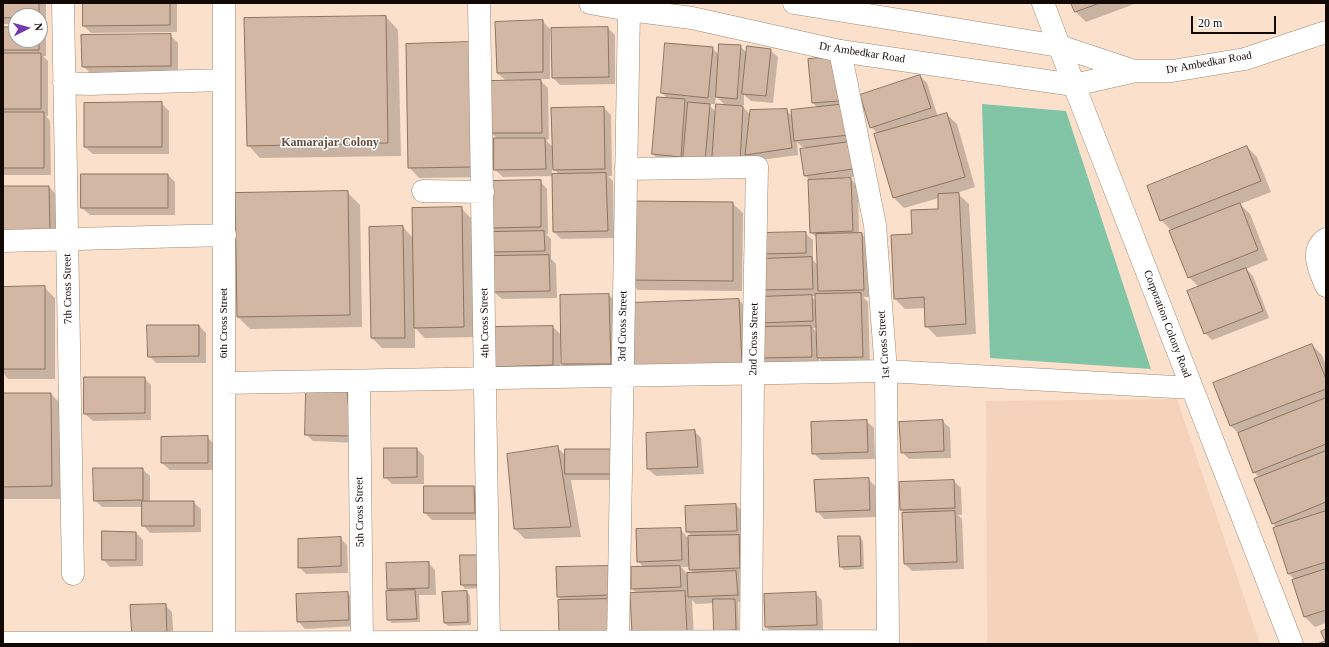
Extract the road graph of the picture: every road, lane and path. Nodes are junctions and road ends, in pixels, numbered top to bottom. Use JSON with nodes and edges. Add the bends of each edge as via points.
{"nodes":[{"id":1,"x":63,"y":3,"type":"edge"},
{"id":2,"x":224,"y":3,"type":"edge"},
{"id":3,"x":479,"y":3,"type":"edge"},
{"id":4,"x":590,"y":3,"type":"edge"},
{"id":5,"x":794,"y":3,"type":"edge"},
{"id":6,"x":1043,"y":3,"type":"edge"},
{"id":7,"x":840,"y":7,"type":"edge"},
{"id":8,"x":629,"y":10,"type":"junction"},
{"id":9,"x":1326,"y":32,"type":"edge"},
{"id":10,"x":1059,"y":46,"type":"junction"},
{"id":11,"x":840,"y":51,"type":"junction"},
{"id":12,"x":1136,"y":71,"type":"junction"},
{"id":13,"x":224,"y":80,"type":"junction"},
{"id":14,"x":64,"y":83,"type":"junction"},
{"id":15,"x":1074,"y":85,"type":"junction"},
{"id":16,"x":626,"y":170,"type":"junction"},
{"id":17,"x":423,"y":191,"type":"dead end"},
{"id":18,"x":483,"y":192,"type":"junction"},
{"id":19,"x":225,"y":235,"type":"junction"},
{"id":20,"x":1326,"y":239,"type":"edge"},
{"id":21,"x":67,"y":240,"type":"junction"},
{"id":22,"x":3,"y":241,"type":"edge"},
{"id":23,"x":1326,"y":286,"type":"edge"},
{"id":24,"x":886,"y":371,"type":"junction"},
{"id":25,"x":753,"y":373,"type":"junction"},
{"id":26,"x":622,"y":376,"type":"junction"},
{"id":27,"x":486,"y":378,"type":"junction"},
{"id":28,"x":359,"y":380,"type":"junction"},
{"id":29,"x":224,"y":383,"type":"junction"},
{"id":30,"x":1192,"y":388,"type":"junction"},
{"id":31,"x":73,"y":574,"type":"dead end"},
{"id":32,"x":751,"y":641,"type":"junction"},
{"id":33,"x":489,"y":642,"type":"junction"},
{"id":34,"x":618,"y":642,"type":"junction"},
{"id":35,"x":888,"y":642,"type":"edge"},
{"id":36,"x":3,"y":643,"type":"edge"},
{"id":37,"x":362,"y":643,"type":"junction"},
{"id":38,"x":224,"y":644,"type":"edge"},
{"id":39,"x":1292,"y":644,"type":"edge"}],
"edges":[{"from":1,"to":14,"type":"street","name":"7th Cross Street"},
{"from":2,"to":13,"type":"street","name":"6th Cross Street"},
{"from":3,"to":18,"type":"street","name":"4th Cross Street"},
{"from":4,"to":8,"type":"street","name":"Dr Ambedkar Road"},
{"from":5,"to":7,"type":"street","name":"Dr Ambedkar Road"},
{"from":6,"to":10,"type":"street","name":"Corporation Colony Road"},
{"from":7,"to":10,"type":"street","name":"Dr Ambedkar Road"},
{"from":8,"to":11,"type":"street","name":"Dr Ambedkar Road","via":[[692,18]]},
{"from":8,"to":16,"type":"street","name":"3rd Cross Street"},
{"from":9,"to":12,"type":"street","name":"Dr Ambedkar Road","via":[[1245,59],[1172,71]]},
{"from":10,"to":12,"type":"street","name":"Dr Ambedkar Road"},
{"from":10,"to":15,"type":"street","name":"Corporation Colony Road"},
{"from":11,"to":15,"type":"street","name":"Dr Ambedkar Road"},
{"from":11,"to":24,"type":"street","name":"1st Cross Street","via":[[875,225]]},
{"from":12,"to":15,"type":"street","name":"Dr Ambedkar Road"},
{"from":13,"to":14,"type":"street"},
{"from":13,"to":19,"type":"street","name":"6th Cross Street"},
{"from":14,"to":21,"type":"street","name":"7th Cross Street"},
{"from":15,"to":30,"type":"street","name":"Corporation Colony Road"},
{"from":16,"to":25,"type":"street","name":"2nd Cross Street","via":[[757,167]]},
{"from":16,"to":26,"type":"street","name":"3rd Cross Street"},
{"from":17,"to":18,"type":"street"},
{"from":18,"to":27,"type":"street","name":"4th Cross Street"},
{"from":19,"to":21,"type":"street"},
{"from":19,"to":29,"type":"street","name":"6th Cross Street"},
{"from":20,"to":23,"type":"street","via":[[1321,243],[1317,253],[1318,265]]},
{"from":21,"to":22,"type":"street"},
{"from":21,"to":31,"type":"street","name":"7th Cross Street"},
{"from":24,"to":25,"type":"street"},
{"from":24,"to":30,"type":"street"},
{"from":24,"to":35,"type":"street","name":"1st Cross Street"},
{"from":25,"to":26,"type":"street"},
{"from":25,"to":32,"type":"street","name":"2nd Cross Street"},
{"from":26,"to":27,"type":"street"},
{"from":26,"to":34,"type":"street","name":"3rd Cross Street"},
{"from":27,"to":28,"type":"street"},
{"from":27,"to":33,"type":"street","name":"4th Cross Street"},
{"from":28,"to":29,"type":"street"},
{"from":28,"to":37,"type":"street","name":"5th Cross Street"},
{"from":29,"to":38,"type":"street","name":"6th Cross Street"},
{"from":30,"to":39,"type":"street","name":"Corporation Colony Road"},
{"from":32,"to":34,"type":"street"},
{"from":32,"to":35,"type":"street"},
{"from":33,"to":34,"type":"street"},
{"from":33,"to":37,"type":"street"},
{"from":36,"to":38,"type":"street"},
{"from":37,"to":38,"type":"street"}]}
